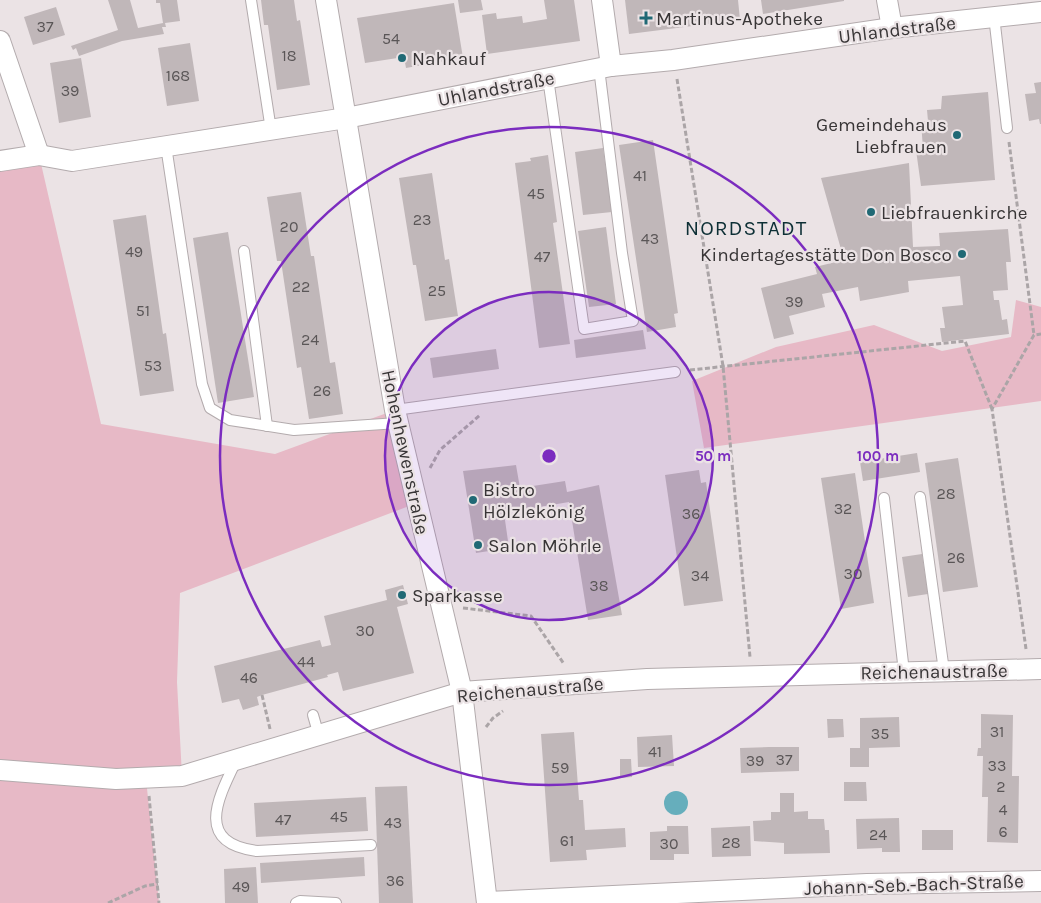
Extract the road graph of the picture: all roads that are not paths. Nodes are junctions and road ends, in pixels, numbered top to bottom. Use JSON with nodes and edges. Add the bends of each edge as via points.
{"nodes":[{"id":1,"x":251,"y":0,"type":"edge"},
{"id":2,"x":326,"y":0,"type":"edge"},
{"id":3,"x":602,"y":0,"type":"edge"},
{"id":4,"x":887,"y":0,"type":"edge"},
{"id":5,"x":1041,"y":12,"type":"edge"},
{"id":6,"x":994,"y":16,"type":"junction"},
{"id":7,"x":892,"y":28,"type":"junction"},
{"id":8,"x":0,"y":41,"type":"edge"},
{"id":9,"x":605,"y":67,"type":"junction"},
{"id":10,"x":548,"y":78,"type":"junction"},
{"id":11,"x":346,"y":118,"type":"junction"},
{"id":12,"x":1007,"y":128,"type":"road end"},
{"id":13,"x":271,"y":130,"type":"junction"},
{"id":14,"x":166,"y":146,"type":"junction"},
{"id":15,"x":39,"y":155,"type":"junction"},
{"id":16,"x":0,"y":161,"type":"edge"},
{"id":17,"x":244,"y":251,"type":"dead end"},
{"id":18,"x":675,"y":372,"type":"road end"},
{"id":19,"x":396,"y":416,"type":"junction"},
{"id":20,"x":267,"y":426,"type":"junction"},
{"id":21,"x":920,"y":496,"type":"dead end"},
{"id":22,"x":884,"y":498,"type":"dead end"},
{"id":23,"x":1035,"y":669,"type":"edge"},
{"id":24,"x":944,"y":671,"type":"junction"},
{"id":25,"x":904,"y":672,"type":"junction"},
{"id":26,"x":462,"y":692,"type":"junction"},
{"id":27,"x":313,"y":715,"type":"dead end"},
{"id":28,"x":319,"y":736,"type":"junction"},
{"id":29,"x":236,"y":760,"type":"junction"},
{"id":30,"x":0,"y":770,"type":"edge"},
{"id":31,"x":372,"y":845,"type":"dead end"},
{"id":32,"x":1041,"y":881,"type":"edge"},
{"id":33,"x":296,"y":903,"type":"edge"},
{"id":34,"x":336,"y":903,"type":"edge"},
{"id":35,"x":487,"y":903,"type":"edge"}],
"edges":[{"from":1,"to":13,"type":"lane"},
{"from":2,"to":11,"type":"street","name":"Hohenhewenstraße"},
{"from":3,"to":9,"type":"street"},
{"from":4,"to":7,"type":"street"},
{"from":5,"to":6,"type":"street","name":"Uhlandstraße"},
{"from":6,"to":7,"type":"street","name":"Uhlandstraße"},
{"from":6,"to":12,"type":"lane"},
{"from":7,"to":9,"type":"street","name":"Uhlandstraße"},
{"from":8,"to":15,"type":"street"},
{"from":9,"to":10,"type":"street","name":"Uhlandstraße"},
{"from":9,"to":10,"type":"lane","via":[[622,253],[633,321],[584,329]]},
{"from":10,"to":11,"type":"street","name":"Uhlandstraße"},
{"from":11,"to":13,"type":"street","name":"Uhlandstraße"},
{"from":11,"to":19,"type":"street","name":"Hohenhewenstraße"},
{"from":13,"to":14,"type":"street","name":"Uhlandstraße"},
{"from":14,"to":15,"type":"street","name":"Uhlandstraße","via":[[72,161]]},
{"from":14,"to":20,"type":"lane","via":[[202,384],[210,408],[230,420]]},
{"from":15,"to":16,"type":"street","name":"Uhlandstraße"},
{"from":17,"to":20,"type":"lane"},
{"from":18,"to":19,"type":"lane","via":[[488,397]]},
{"from":19,"to":20,"type":"lane","via":[[294,430]]},
{"from":19,"to":26,"type":"street","name":"Hohenhewenstraße"},
{"from":21,"to":24,"type":"lane"},
{"from":22,"to":25,"type":"lane"},
{"from":23,"to":24,"type":"street","name":"Reichenaustraße"},
{"from":24,"to":25,"type":"street","name":"Reichenaustraße"},
{"from":25,"to":26,"type":"street","name":"Reichenaustraße","via":[[647,679]]},
{"from":26,"to":28,"type":"street","name":"Reichenaustraße"},
{"from":26,"to":35,"type":"street","name":"Hohenhewenstraße"},
{"from":27,"to":28,"type":"lane"},
{"from":28,"to":29,"type":"street","name":"Reichenaustraße"},
{"from":29,"to":30,"type":"street","name":"Reichenaustraße","via":[[182,776],[146,778],[82,778]]},
{"from":29,"to":31,"type":"lane","via":[[215,812],[215,824],[231,844],[257,851]]},
{"from":32,"to":35,"type":"street","name":"Johann-Seb.-Bach-Straße","via":[[867,884]]},
{"from":33,"to":34,"type":"lane"}]}
